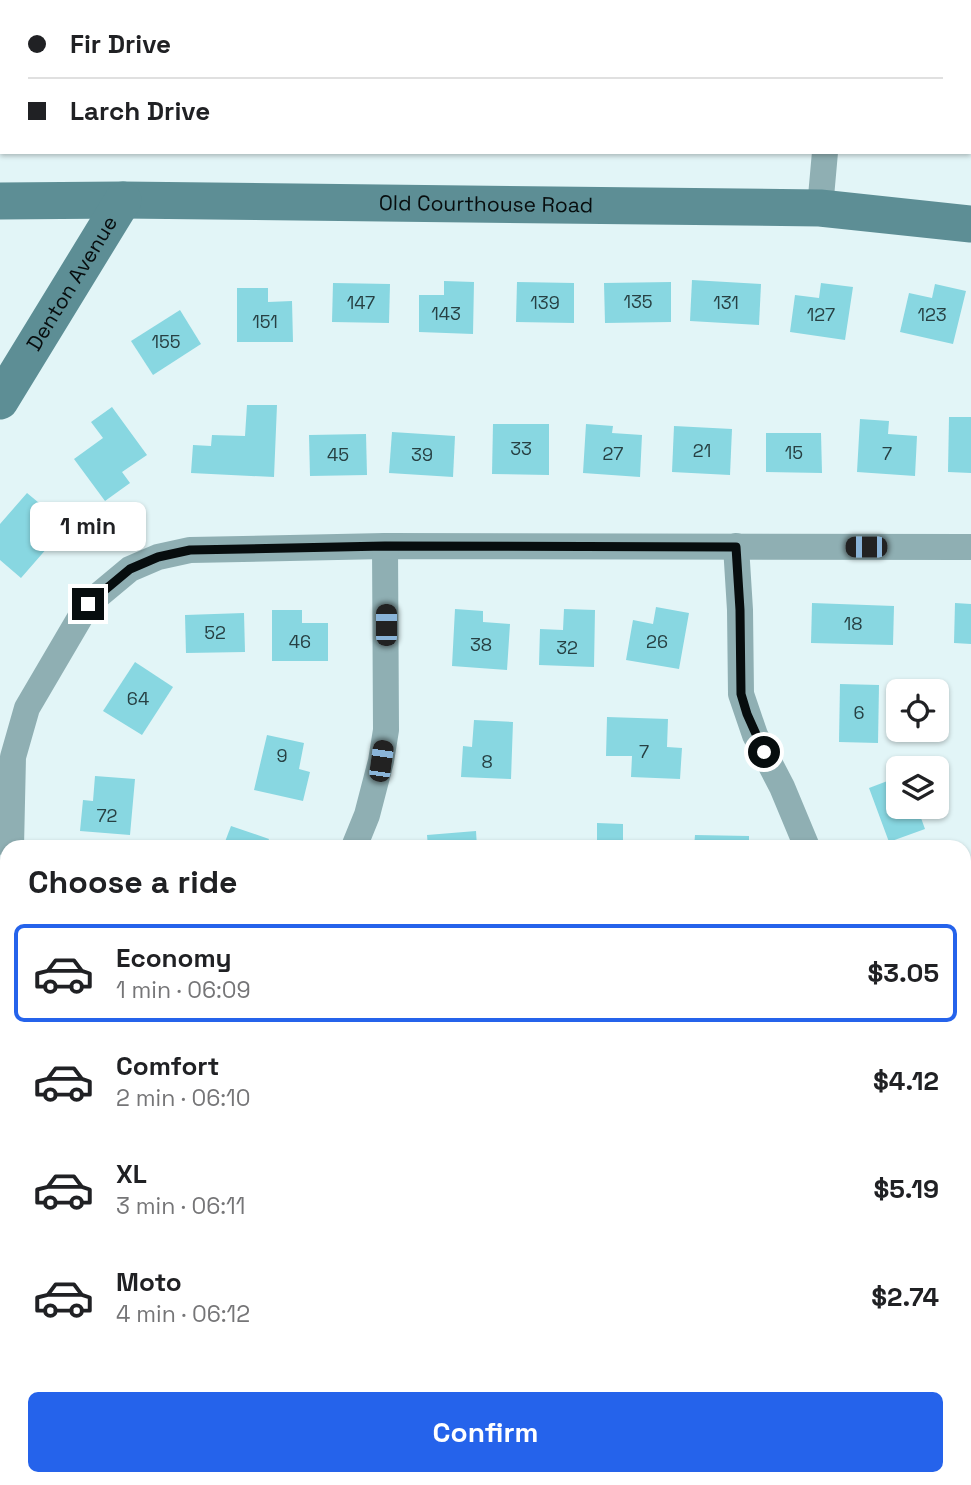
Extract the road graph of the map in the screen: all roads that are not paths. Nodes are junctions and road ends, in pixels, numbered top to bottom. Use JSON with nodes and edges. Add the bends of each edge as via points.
{"nodes":[{"id":1,"x":825,"y":154,"type":"edge"},
{"id":2,"x":123,"y":200,"type":"junction"},
{"id":3,"x":0,"y":201,"type":"edge"},
{"id":4,"x":820,"y":208,"type":"junction"},
{"id":5,"x":971,"y":224,"type":"edge"},
{"id":6,"x":0,"y":401,"type":"edge"},
{"id":7,"x":385,"y":546,"type":"junction"},
{"id":8,"x":736,"y":547,"type":"junction"},
{"id":9,"x":971,"y":547,"type":"edge"},
{"id":10,"x":11,"y":840,"type":"edge"},
{"id":11,"x":357,"y":840,"type":"edge"},
{"id":12,"x":804,"y":840,"type":"edge"}],
"edges":[{"from":1,"to":4,"type":"street"},
{"from":2,"to":3,"type":"street","name":"Old Courthouse Road"},
{"from":2,"to":4,"type":"street","name":"Old Courthouse Road"},
{"from":2,"to":6,"type":"street","name":"Denton Avenue"},
{"from":4,"to":5,"type":"street","name":"Old Courthouse Road"},
{"from":7,"to":8,"type":"street"},
{"from":7,"to":10,"type":"street","via":[[190,550],[130,569],[88,604],[27,708],[13,757]]},
{"from":7,"to":11,"type":"street","via":[[386,730],[368,815]]},
{"from":8,"to":9,"type":"street"},
{"from":8,"to":12,"type":"street","via":[[741,694]]}]}
